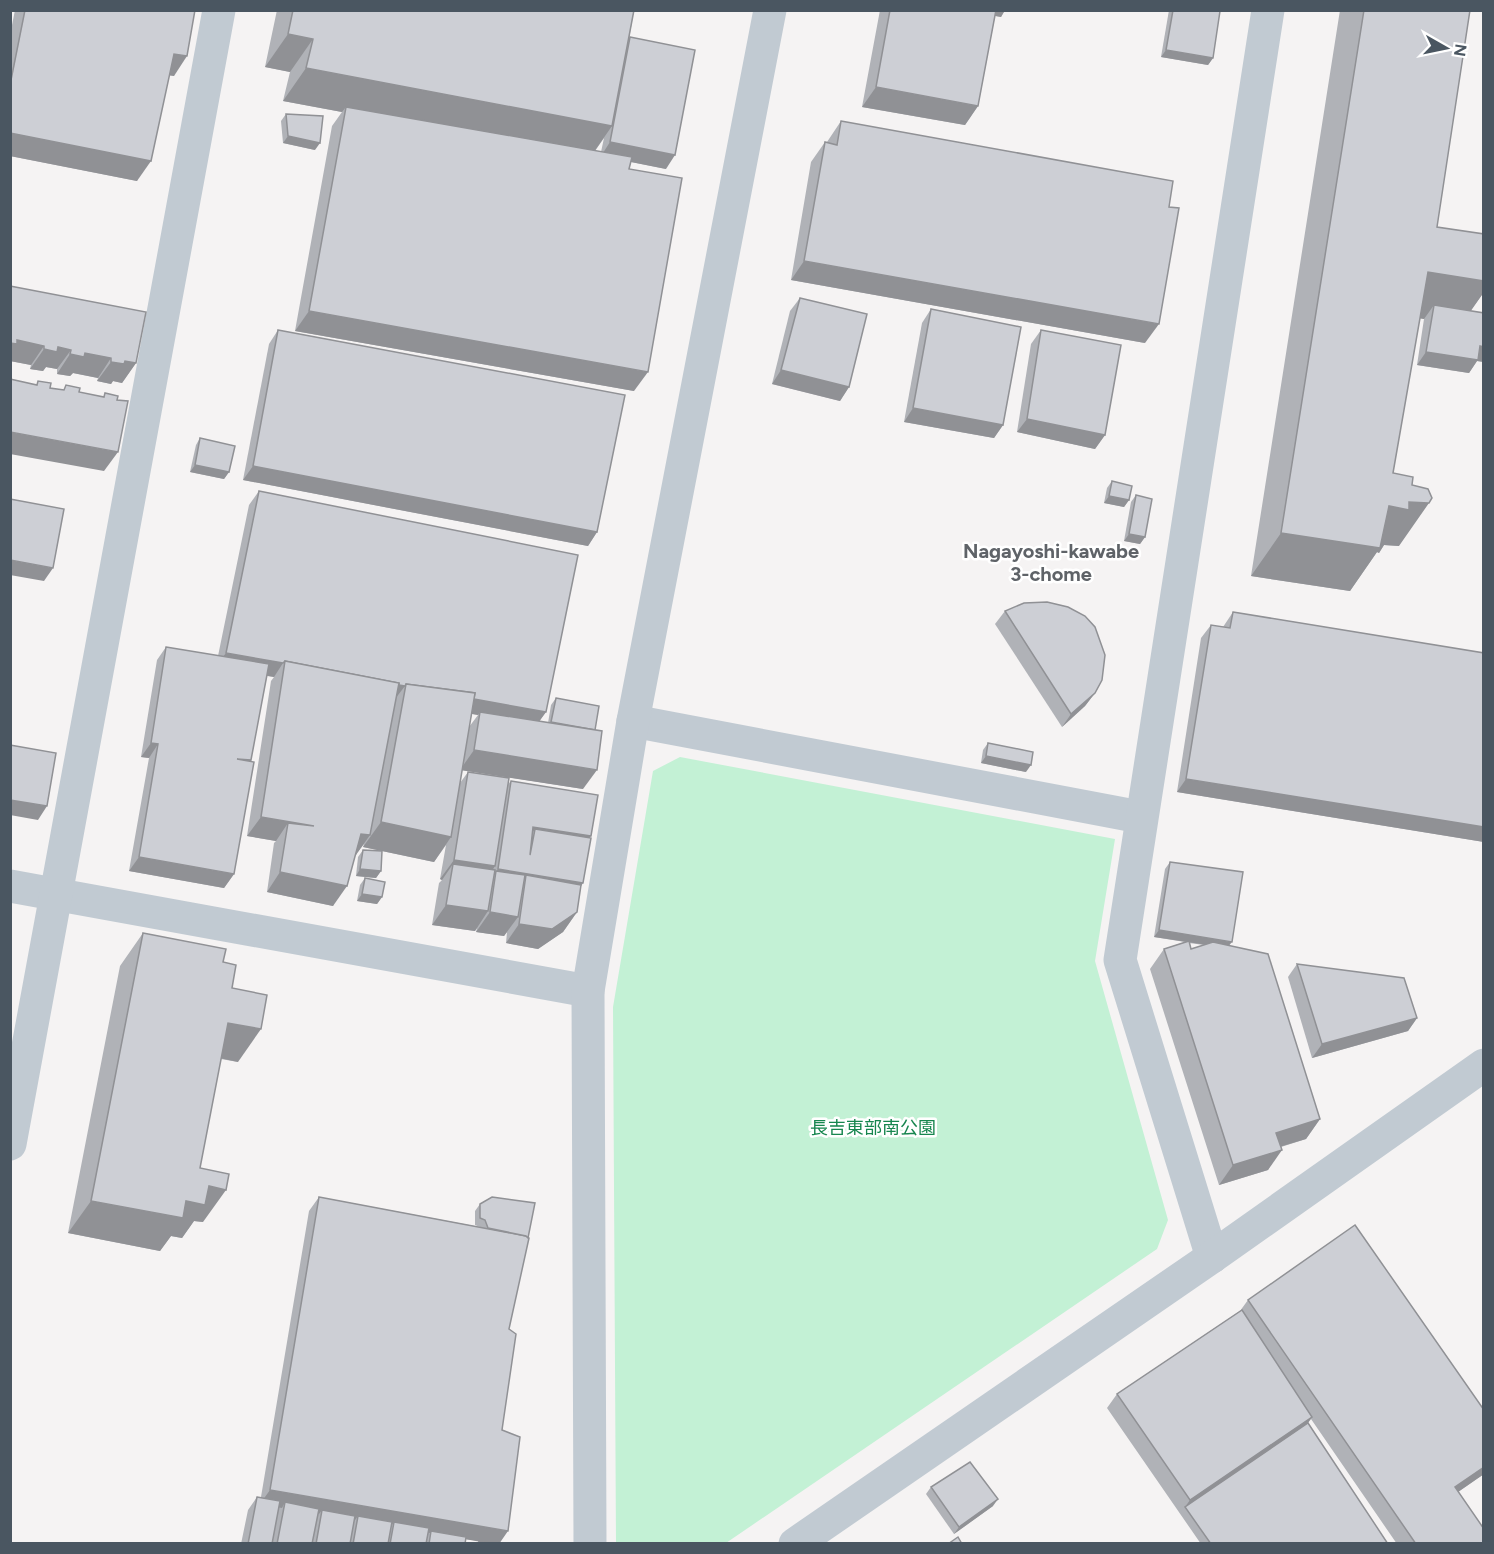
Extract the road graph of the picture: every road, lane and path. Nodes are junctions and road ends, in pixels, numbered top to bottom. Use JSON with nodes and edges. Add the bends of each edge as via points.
{"nodes":[{"id":1,"x":219,"y":10,"type":"edge"},
{"id":2,"x":770,"y":10,"type":"edge"},
{"id":3,"x":1268,"y":10,"type":"edge"},
{"id":4,"x":633,"y":721,"type":"junction"},
{"id":5,"x":1140,"y":817,"type":"junction"},
{"id":6,"x":10,"y":885,"type":"edge"},
{"id":7,"x":56,"y":895,"type":"junction"},
{"id":8,"x":588,"y":991,"type":"junction"},
{"id":9,"x":1484,"y":1065,"type":"edge"},
{"id":10,"x":10,"y":1144,"type":"edge"},
{"id":11,"x":1212,"y":1257,"type":"junction"},
{"id":12,"x":590,"y":1544,"type":"edge"},
{"id":13,"x":795,"y":1544,"type":"edge"}],
"edges":[{"from":1,"to":7,"type":"street"},
{"from":2,"to":4,"type":"street"},
{"from":3,"to":5,"type":"street"},
{"from":4,"to":5,"type":"street"},
{"from":4,"to":8,"type":"street"},
{"from":5,"to":11,"type":"street","via":[[1120,960]]},
{"from":6,"to":7,"type":"street"},
{"from":7,"to":8,"type":"street"},
{"from":7,"to":10,"type":"street"},
{"from":8,"to":12,"type":"street"},
{"from":9,"to":11,"type":"street"},
{"from":11,"to":13,"type":"street"}]}
